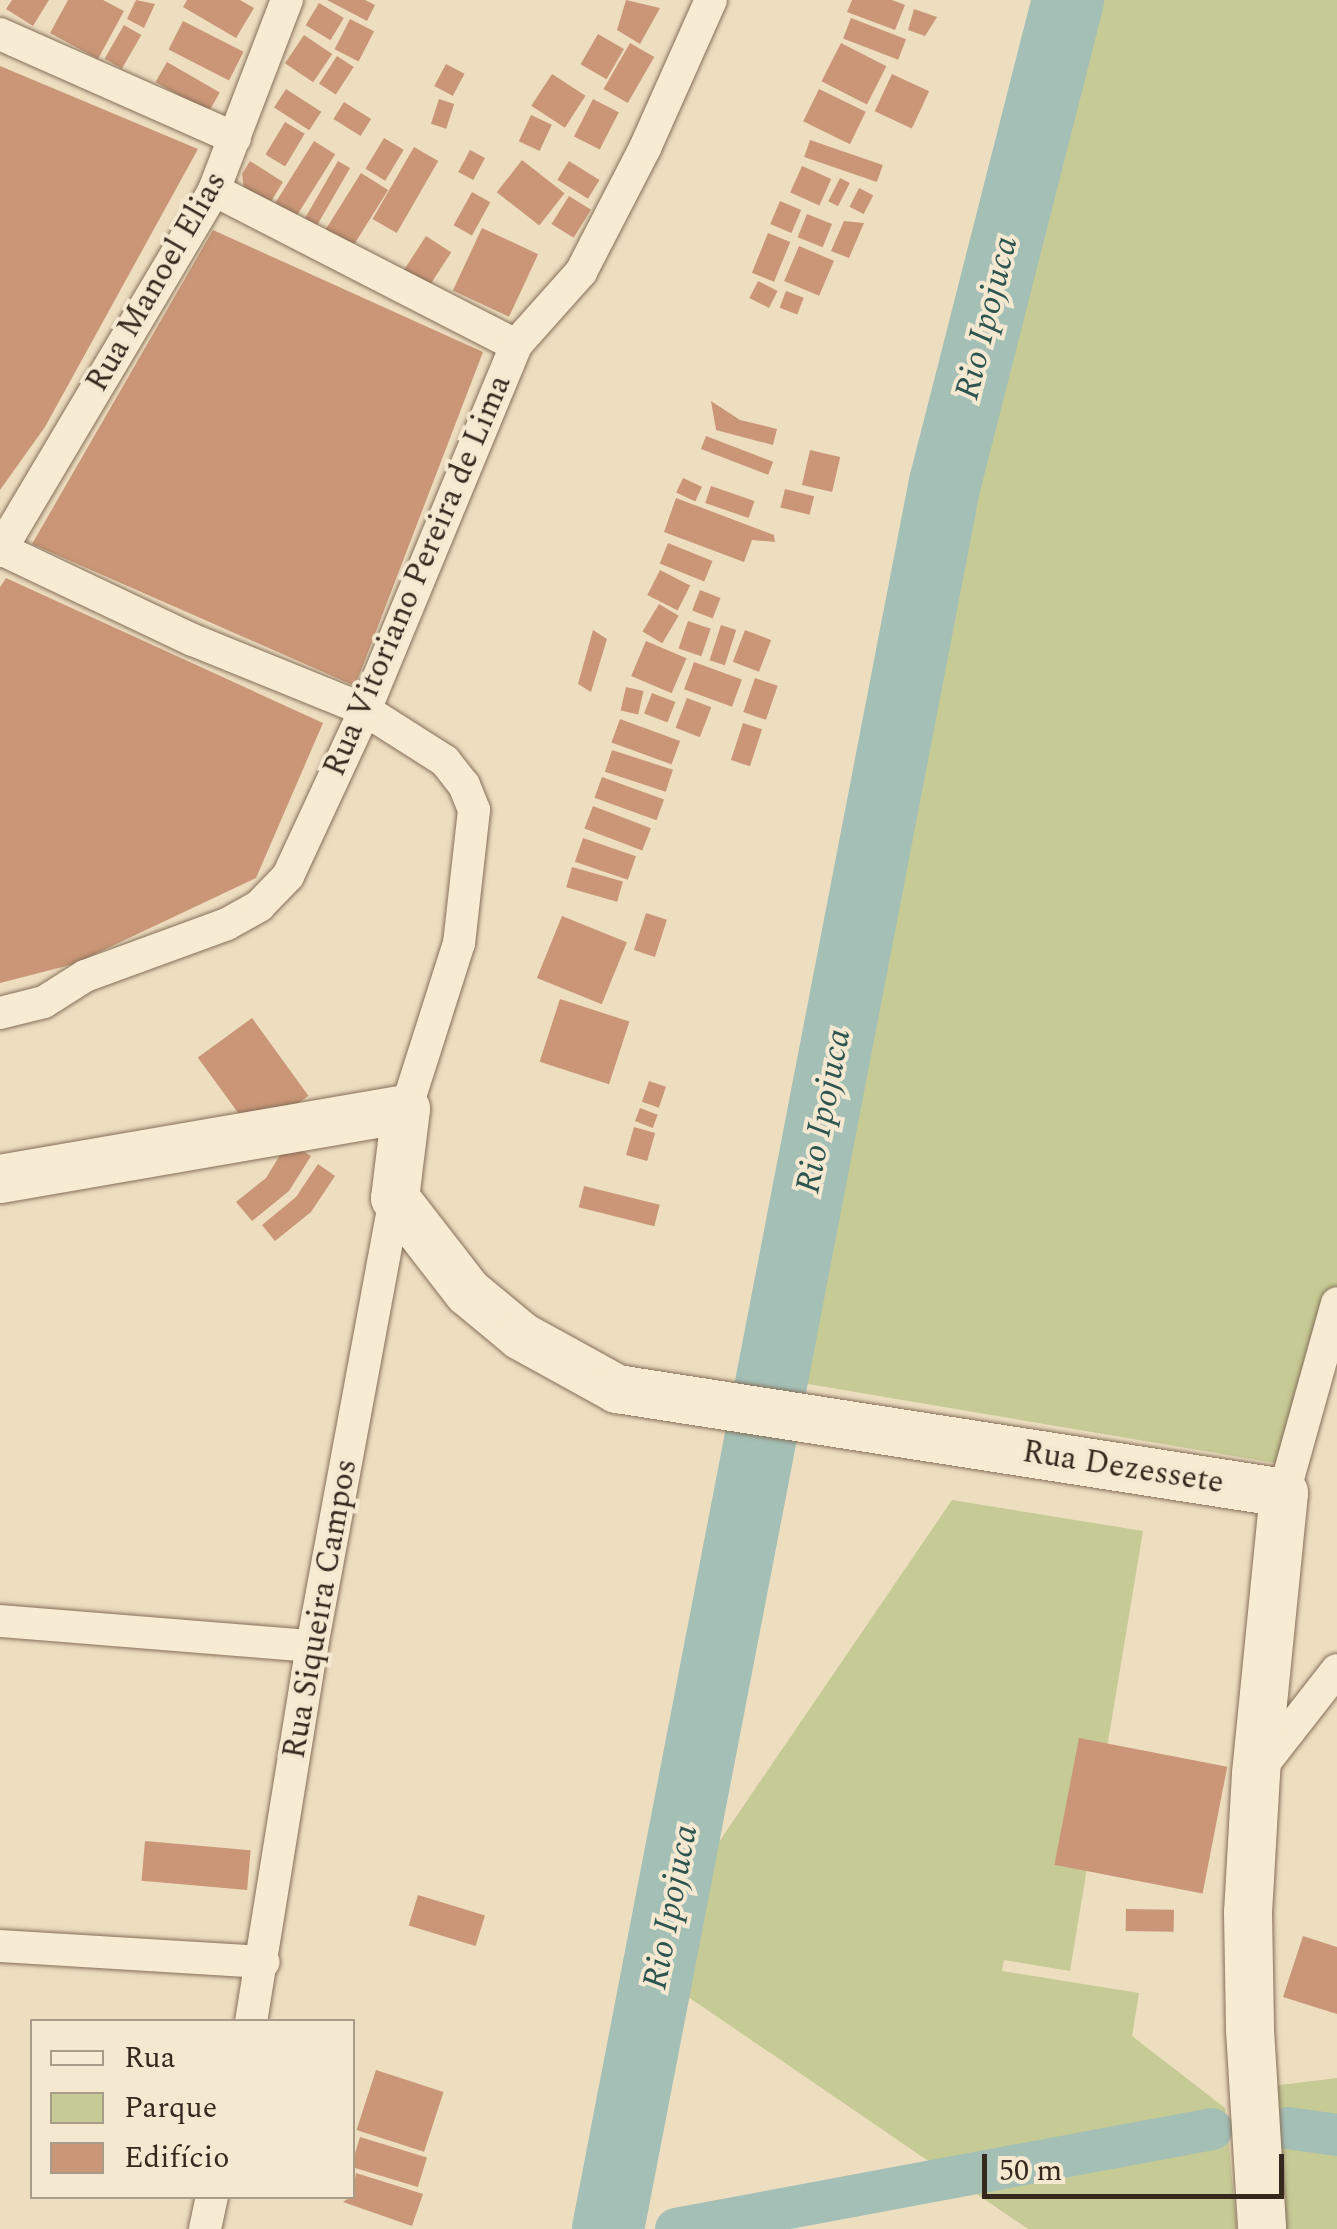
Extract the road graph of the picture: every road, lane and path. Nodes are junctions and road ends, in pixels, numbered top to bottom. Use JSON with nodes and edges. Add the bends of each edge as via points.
{"nodes":[{"id":1,"x":287,"y":0,"type":"edge"},
{"id":2,"x":711,"y":0,"type":"edge"},
{"id":3,"x":0,"y":34,"type":"edge"},
{"id":4,"x":235,"y":138,"type":"junction"},
{"id":5,"x":214,"y":190,"type":"junction"},
{"id":6,"x":516,"y":345,"type":"junction"},
{"id":7,"x":1,"y":550,"type":"edge"},
{"id":8,"x":365,"y":710,"type":"junction"},
{"id":9,"x":0,"y":1013,"type":"edge"},
{"id":10,"x":406,"y":1109,"type":"junction"},
{"id":11,"x":0,"y":1179,"type":"edge"},
{"id":12,"x":395,"y":1198,"type":"junction"},
{"id":13,"x":1337,"y":1303,"type":"edge"},
{"id":14,"x":1284,"y":1493,"type":"junction"},
{"id":15,"x":0,"y":1622,"type":"edge"},
{"id":16,"x":312,"y":1646,"type":"junction"},
{"id":17,"x":1337,"y":1670,"type":"edge"},
{"id":18,"x":1256,"y":1774,"type":"junction"},
{"id":19,"x":0,"y":1946,"type":"edge"},
{"id":20,"x":264,"y":1962,"type":"junction"},
{"id":21,"x":252,"y":2019,"type":"edge"},
{"id":22,"x":211,"y":2199,"type":"edge"},
{"id":23,"x":205,"y":2229,"type":"edge"},
{"id":24,"x":1262,"y":2229,"type":"edge"}],
"edges":[{"from":1,"to":4,"type":"street","name":"Rua Manoel Elias"},
{"from":2,"to":6,"type":"street","name":"Rua Vitoriano Pereira de Lima","via":[[581,272]]},
{"from":3,"to":4,"type":"street"},
{"from":4,"to":5,"type":"street","name":"Rua Manoel Elias"},
{"from":5,"to":6,"type":"street"},
{"from":5,"to":7,"type":"street","name":"Rua Manoel Elias"},
{"from":6,"to":8,"type":"street","name":"Rua Vitoriano Pereira de Lima"},
{"from":7,"to":8,"type":"street","via":[[192,640]]},
{"from":8,"to":9,"type":"street","name":"Rua Vitoriano Pereira de Lima","via":[[288,876],[259,906],[85,976],[44,1002]]},
{"from":8,"to":10,"type":"street","via":[[445,762],[474,810],[459,944]]},
{"from":10,"to":11,"type":"street"},
{"from":10,"to":12,"type":"street"},
{"from":12,"to":14,"type":"street","name":"Rua Dezessete","via":[[468,1292],[520,1336],[617,1390]]},
{"from":12,"to":16,"type":"street","name":"Rua Siqueira Campos"},
{"from":13,"to":14,"type":"street"},
{"from":14,"to":18,"type":"street"},
{"from":15,"to":16,"type":"street"},
{"from":16,"to":20,"type":"street","name":"Rua Siqueira Campos"},
{"from":17,"to":18,"type":"street"},
{"from":18,"to":24,"type":"street","via":[[1248,1914]]},
{"from":19,"to":20,"type":"street"},
{"from":20,"to":21,"type":"street","name":"Rua Siqueira Campos"},
{"from":22,"to":23,"type":"street"}]}
